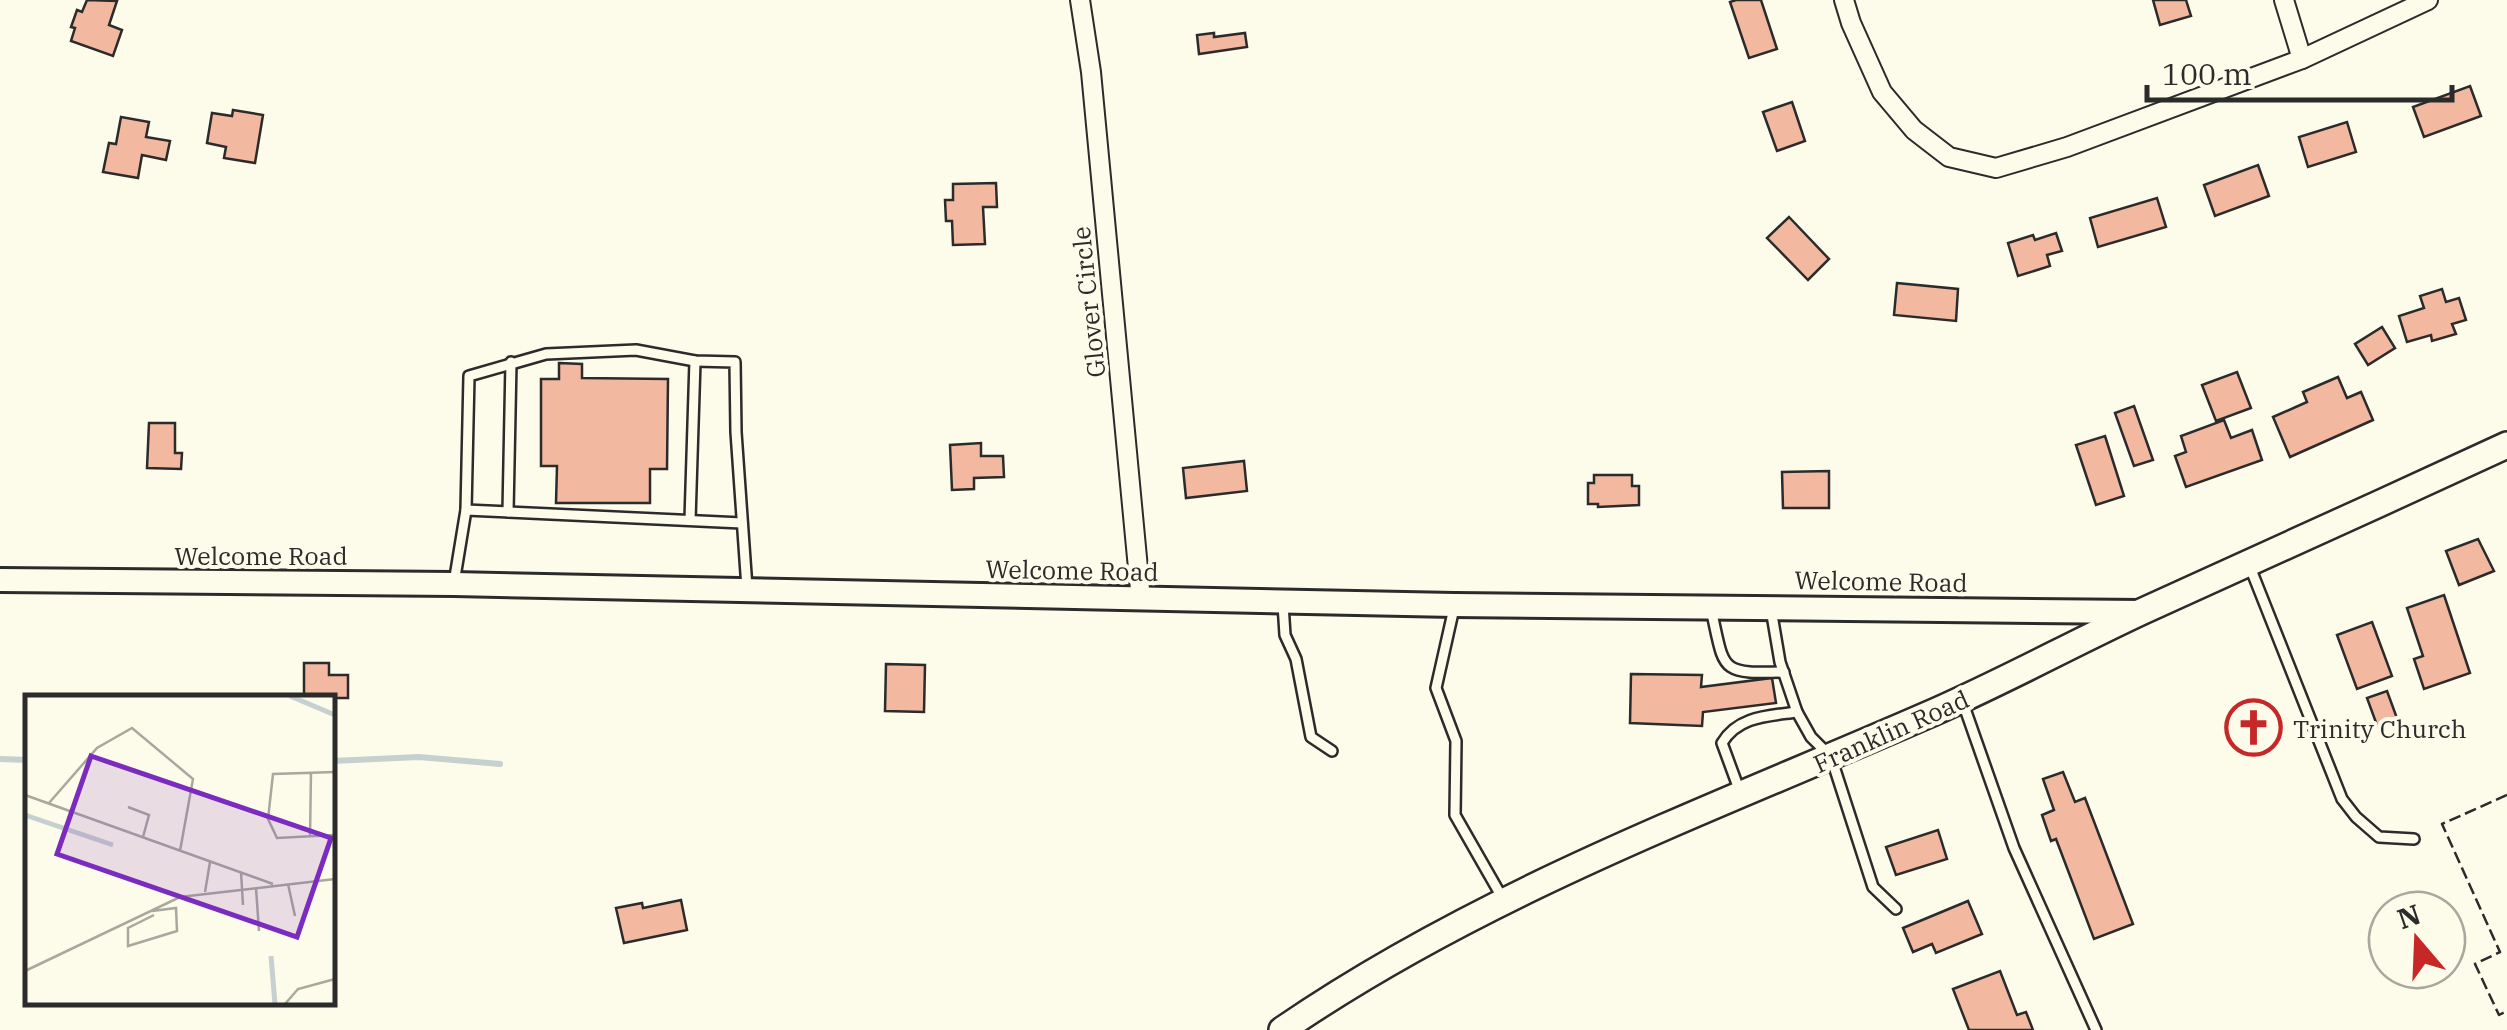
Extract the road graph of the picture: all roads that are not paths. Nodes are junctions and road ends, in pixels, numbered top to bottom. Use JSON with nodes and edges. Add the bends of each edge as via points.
{"nodes":[{"id":1,"x":1080,"y":0,"type":"edge"},
{"id":2,"x":1844,"y":0,"type":"edge"},
{"id":3,"x":2284,"y":0,"type":"edge"},
{"id":4,"x":2428,"y":0,"type":"edge"},
{"id":5,"x":2302,"y":59,"type":"junction"},
{"id":6,"x":694,"y":361,"type":"junction"},
{"id":7,"x":511,"y":362,"type":"junction"},
{"id":8,"x":2507,"y":445,"type":"edge"},
{"id":9,"x":466,"y":510,"type":"junction"},
{"id":10,"x":508,"y":512,"type":"junction"},
{"id":11,"x":690,"y":520,"type":"junction"},
{"id":12,"x":742,"y":523,"type":"junction"},
{"id":13,"x":2249,"y":564,"type":"junction"},
{"id":14,"x":0,"y":580,"type":"edge"},
{"id":15,"x":454,"y":584,"type":"junction"},
{"id":16,"x":748,"y":591,"type":"junction"},
{"id":17,"x":1142,"y":600,"type":"junction"},
{"id":18,"x":1282,"y":601,"type":"junction"},
{"id":19,"x":1454,"y":605,"type":"junction"},
{"id":20,"x":1710,"y":607,"type":"junction"},
{"id":21,"x":1771,"y":608,"type":"junction"},
{"id":22,"x":2142,"y":612,"type":"junction"},
{"id":23,"x":1784,"y":672,"type":"junction"},
{"id":24,"x":1962,"y":700,"type":"junction"},
{"id":25,"x":1797,"y":712,"type":"junction"},
{"id":26,"x":1332,"y":751,"type":"dead end"},
{"id":27,"x":1831,"y":757,"type":"junction"},
{"id":28,"x":1742,"y":796,"type":"junction"},
{"id":29,"x":2414,"y":840,"type":"dead end"},
{"id":30,"x":1504,"y":901,"type":"junction"},
{"id":31,"x":1896,"y":909,"type":"dead end"},
{"id":32,"x":1282,"y":1030,"type":"edge"},
{"id":33,"x":2096,"y":1030,"type":"edge"}],
"edges":[{"from":1,"to":17,"type":"street","name":"Glover Circle"},
{"from":2,"to":5,"type":"street","via":[[1882,92],[1914,130],[1948,157],[1996,168]]},
{"from":3,"to":5,"type":"street"},
{"from":4,"to":5,"type":"street"},
{"from":6,"to":7,"type":"lane","via":[[636,350]]},
{"from":6,"to":11,"type":"lane"},
{"from":6,"to":12,"type":"lane","via":[[735,362]]},
{"from":7,"to":9,"type":"lane","via":[[469,376]]},
{"from":7,"to":10,"type":"lane"},
{"from":8,"to":13,"type":"main road","name":"Franklin Road"},
{"from":9,"to":10,"type":"lane"},
{"from":9,"to":15,"type":"lane"},
{"from":10,"to":11,"type":"lane"},
{"from":11,"to":12,"type":"lane"},
{"from":12,"to":16,"type":"lane"},
{"from":13,"to":22,"type":"main road","name":"Franklin Road"},
{"from":13,"to":29,"type":"lane","via":[[2342,799],[2379,836]]},
{"from":14,"to":15,"type":"street","name":"Welcome Road"},
{"from":15,"to":16,"type":"street","name":"Welcome Road"},
{"from":16,"to":17,"type":"street","name":"Welcome Road"},
{"from":17,"to":18,"type":"street","name":"Welcome Road"},
{"from":18,"to":19,"type":"street","name":"Welcome Road"},
{"from":18,"to":26,"type":"lane","via":[[1311,737]]},
{"from":19,"to":20,"type":"street","name":"Welcome Road"},
{"from":19,"to":30,"type":"lane","via":[[1436,688],[1456,741],[1455,815]]},
{"from":20,"to":21,"type":"street","name":"Welcome Road"},
{"from":20,"to":23,"type":"lane","via":[[1730,667],[1739,674]]},
{"from":21,"to":22,"type":"street","name":"Welcome Road"},
{"from":21,"to":23,"type":"lane"},
{"from":22,"to":24,"type":"main road","name":"Franklin Road"},
{"from":23,"to":25,"type":"lane"},
{"from":24,"to":27,"type":"main road","name":"Franklin Road"},
{"from":24,"to":33,"type":"lane","via":[[2014,848]]},
{"from":25,"to":27,"type":"lane"},
{"from":25,"to":28,"type":"lane","via":[[1729,731],[1722,743]]},
{"from":27,"to":28,"type":"main road","name":"Franklin Road"},
{"from":27,"to":31,"type":"lane","via":[[1872,887]]},
{"from":28,"to":30,"type":"main road","name":"Franklin Road"},
{"from":30,"to":32,"type":"main road","name":"Franklin Road","via":[[1414,947]]}]}
